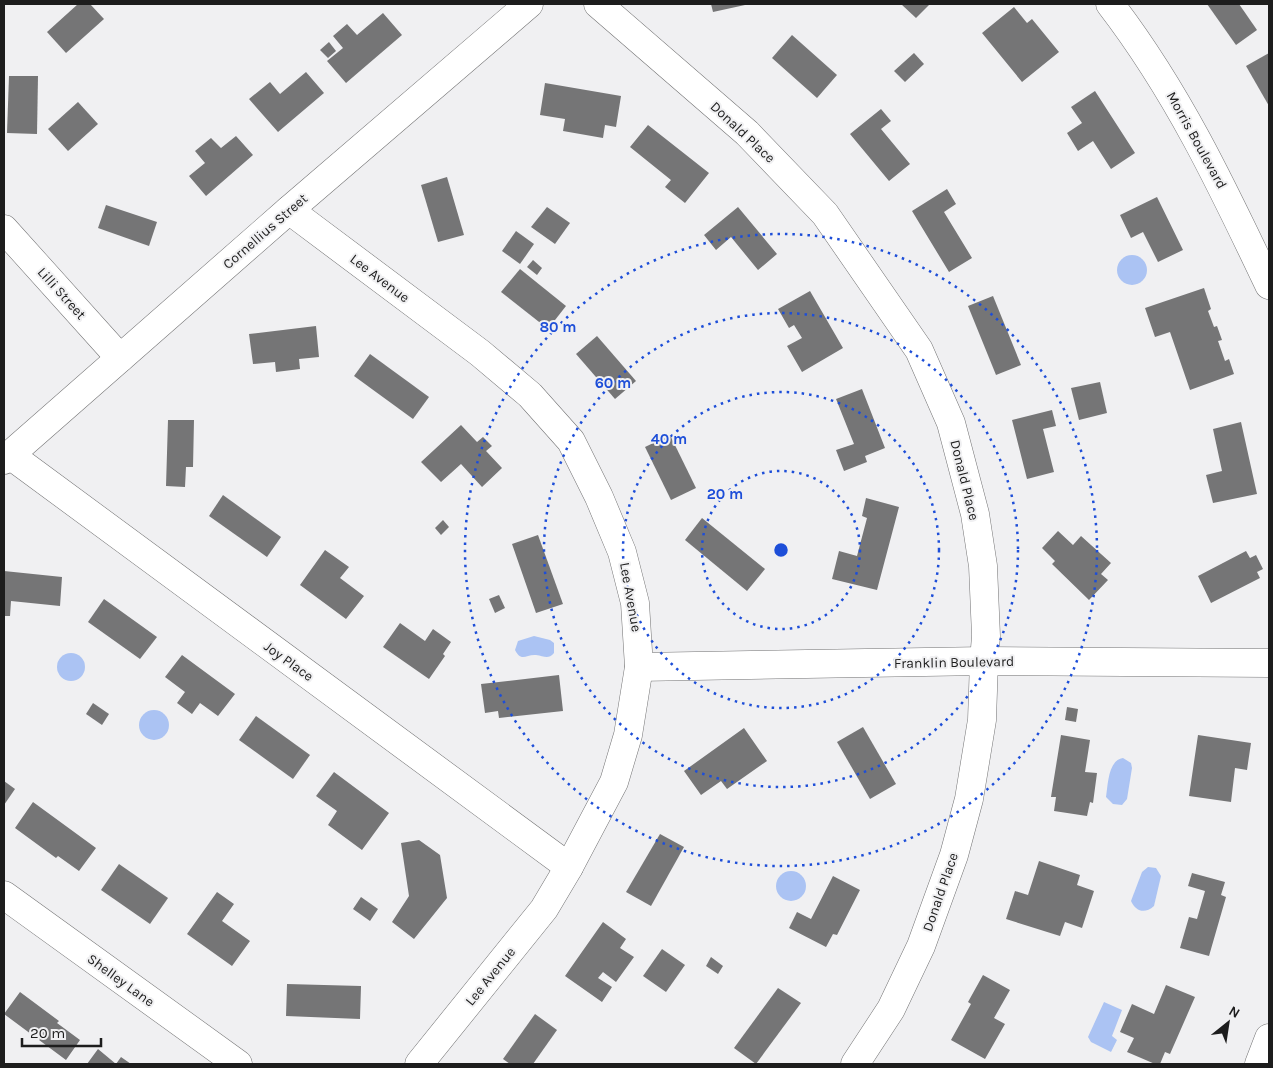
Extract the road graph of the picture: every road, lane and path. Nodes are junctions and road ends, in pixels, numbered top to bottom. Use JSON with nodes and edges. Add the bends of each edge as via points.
{"nodes":[{"id":1,"x":529,"y":4,"type":"edge"},
{"id":2,"x":598,"y":4,"type":"edge"},
{"id":3,"x":1110,"y":4,"type":"edge"},
{"id":4,"x":289,"y":210,"type":"junction"},
{"id":5,"x":4,"y":229,"type":"edge"},
{"id":6,"x":1269,"y":284,"type":"edge"},
{"id":7,"x":120,"y":358,"type":"junction"},
{"id":8,"x":7,"y":458,"type":"edge"},
{"id":9,"x":984,"y":661,"type":"junction"},
{"id":10,"x":1269,"y":663,"type":"edge"},
{"id":11,"x":640,"y":667,"type":"junction"},
{"id":12,"x":569,"y":867,"type":"junction"},
{"id":13,"x":4,"y":895,"type":"edge"},
{"id":14,"x":1269,"y":1038,"type":"edge"},
{"id":15,"x":238,"y":1064,"type":"edge"},
{"id":16,"x":419,"y":1064,"type":"edge"},
{"id":17,"x":855,"y":1064,"type":"edge"},
{"id":18,"x":1259,"y":1064,"type":"edge"}],
"edges":[{"from":1,"to":4,"type":"street","name":"Cornellius Street"},
{"from":2,"to":9,"type":"street","name":"Donald Place","via":[[747,133],[826,214],[919,350],[951,423],[975,514],[983,566]]},
{"from":3,"to":6,"type":"street","name":"Morris Boulevard","via":[[1166,84],[1220,180]]},
{"from":4,"to":7,"type":"street","name":"Cornellius Street"},
{"from":4,"to":11,"type":"street","name":"Lee Avenue","via":[[480,353],[530,395],[571,441],[622,552],[635,603]]},
{"from":5,"to":7,"type":"street","name":"Lilli Street"},
{"from":7,"to":8,"type":"street","name":"Cornellius Street"},
{"from":8,"to":12,"type":"street","name":"Joy Place"},
{"from":9,"to":10,"type":"street","name":"Franklin Boulevard"},
{"from":9,"to":11,"type":"street","name":"Franklin Boulevard"},
{"from":9,"to":17,"type":"street","name":"Donald Place","via":[[982,720],[969,799],[954,856],[921,946],[891,1009]]},
{"from":11,"to":12,"type":"street","name":"Lee Avenue","via":[[628,736],[614,782]]},
{"from":12,"to":16,"type":"street","name":"Lee Avenue","via":[[544,909]]},
{"from":13,"to":15,"type":"street","name":"Shelley Lane"},
{"from":14,"to":18,"type":"street"}]}
